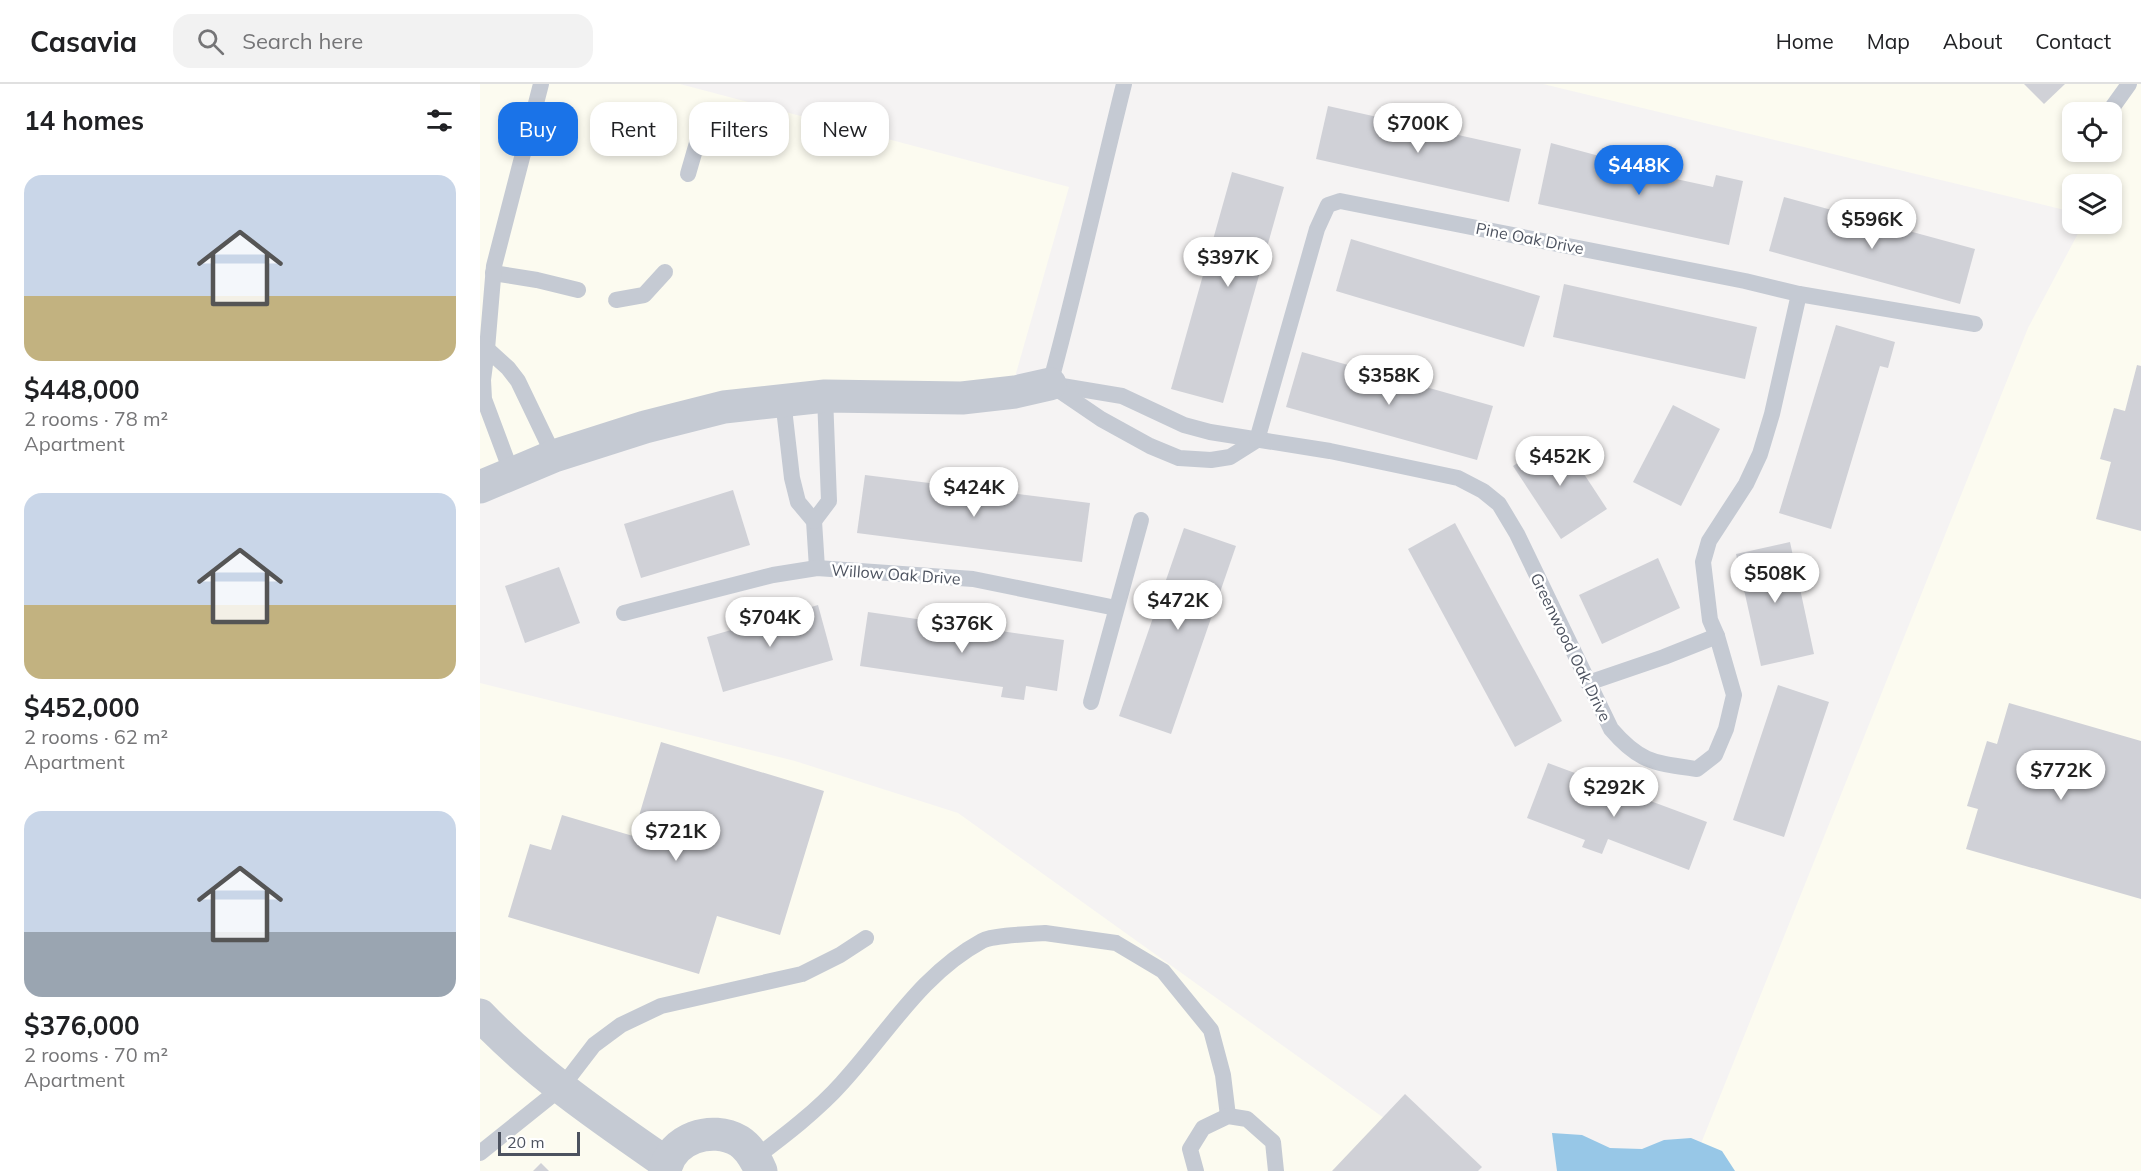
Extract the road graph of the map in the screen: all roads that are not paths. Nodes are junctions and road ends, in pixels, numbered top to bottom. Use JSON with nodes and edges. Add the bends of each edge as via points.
{"nodes":[{"id":1,"x":542,"y":84,"type":"edge"},
{"id":2,"x":1124,"y":84,"type":"edge"},
{"id":3,"x":2129,"y":84,"type":"edge"},
{"id":4,"x":2116,"y":102,"type":"edge"},
{"id":5,"x":693,"y":156,"type":"edge"},
{"id":6,"x":688,"y":174,"type":"dead end"},
{"id":7,"x":665,"y":272,"type":"dead end"},
{"id":8,"x":493,"y":273,"type":"junction"},
{"id":9,"x":578,"y":290,"type":"dead end"},
{"id":10,"x":1799,"y":294,"type":"junction"},
{"id":11,"x":616,"y":300,"type":"dead end"},
{"id":12,"x":1975,"y":324,"type":"dead end"},
{"id":13,"x":487,"y":349,"type":"junction"},
{"id":14,"x":1050,"y":384,"type":"junction"},
{"id":15,"x":825,"y":396,"type":"junction"},
{"id":16,"x":783,"y":400,"type":"junction"},
{"id":17,"x":1257,"y":440,"type":"junction"},
{"id":18,"x":554,"y":456,"type":"junction"},
{"id":19,"x":512,"y":474,"type":"junction"},
{"id":20,"x":480,"y":487,"type":"edge"},
{"id":21,"x":1141,"y":520,"type":"dead end"},
{"id":22,"x":814,"y":521,"type":"junction"},
{"id":23,"x":817,"y":568,"type":"junction"},
{"id":24,"x":1116,"y":608,"type":"junction"},
{"id":25,"x":624,"y":613,"type":"dead end"},
{"id":26,"x":1717,"y":636,"type":"junction"},
{"id":27,"x":1588,"y":683,"type":"junction"},
{"id":28,"x":1091,"y":702,"type":"dead end"},
{"id":29,"x":866,"y":938,"type":"dead end"},
{"id":30,"x":480,"y":1016,"type":"edge"},
{"id":31,"x":561,"y":1088,"type":"junction"},
{"id":32,"x":1228,"y":1116,"type":"junction"},
{"id":33,"x":480,"y":1153,"type":"edge"},
{"id":34,"x":758,"y":1164,"type":"edge"},
{"id":35,"x":666,"y":1167,"type":"edge"},
{"id":36,"x":1196,"y":1171,"type":"edge"},
{"id":37,"x":1276,"y":1171,"type":"edge"}],
"edges":[{"from":1,"to":8,"type":"lane"},
{"from":2,"to":14,"type":"lane"},
{"from":3,"to":4,"type":"lane"},
{"from":5,"to":6,"type":"lane"},
{"from":7,"to":11,"type":"lane","via":[[644,295]]},
{"from":8,"to":9,"type":"lane"},
{"from":8,"to":13,"type":"lane"},
{"from":10,"to":12,"type":"lane","name":"Pine Oak Drive"},
{"from":10,"to":17,"type":"lane","name":"Pine Oak Drive","via":[[1340,201],[1328,205],[1317,229]]},
{"from":10,"to":26,"type":"lane","name":"Greenwood Oak Drive","via":[[1760,454],[1746,484],[1709,541],[1703,562],[1710,620]]},
{"from":13,"to":18,"type":"lane","via":[[518,381]]},
{"from":13,"to":19,"type":"lane","via":[[484,399]]},
{"from":14,"to":15,"type":"street","via":[[962,398]]},
{"from":14,"to":17,"type":"lane","name":"Greenwood Oak Drive","via":[[1122,396],[1184,425]]},
{"from":14,"to":17,"type":"lane","via":[[1101,418],[1179,458],[1230,457]]},
{"from":15,"to":16,"type":"street"},
{"from":15,"to":22,"type":"lane","via":[[830,501]]},
{"from":16,"to":18,"type":"street","via":[[724,407]]},
{"from":16,"to":22,"type":"lane","via":[[798,502]]},
{"from":17,"to":27,"type":"lane","name":"Greenwood Oak Drive","via":[[1458,478],[1483,491],[1499,504],[1516,534]]},
{"from":18,"to":19,"type":"street"},
{"from":19,"to":20,"type":"street"},
{"from":21,"to":24,"type":"lane"},
{"from":22,"to":23,"type":"lane","name":"Willow Oak Drive"},
{"from":23,"to":24,"type":"lane","name":"Willow Oak Drive","via":[[973,579]]},
{"from":23,"to":25,"type":"lane","name":"Willow Oak Drive","via":[[773,575]]},
{"from":24,"to":28,"type":"lane"},
{"from":26,"to":27,"type":"lane"},
{"from":26,"to":27,"type":"lane","name":"Greenwood Oak Drive","via":[[1734,695],[1726,729],[1714,755],[1697,769],[1644,759],[1625,746],[1611,729]]},
{"from":29,"to":31,"type":"lane","via":[[802,974],[661,1006],[621,1025],[594,1045]]},
{"from":30,"to":31,"type":"street"},
{"from":31,"to":33,"type":"lane"},
{"from":31,"to":35,"type":"street"},
{"from":32,"to":34,"type":"lane","via":[[1223,1075],[1211,1030],[1163,971],[1116,943],[1033,934],[984,940],[937,971],[841,1084]]},
{"from":32,"to":36,"type":"lane","via":[[1203,1128],[1190,1149]]},
{"from":32,"to":37,"type":"lane","via":[[1247,1119],[1273,1142]]},
{"from":34,"to":35,"type":"street","via":[[740,1142],[720,1134],[699,1135],[680,1145]]}]}
